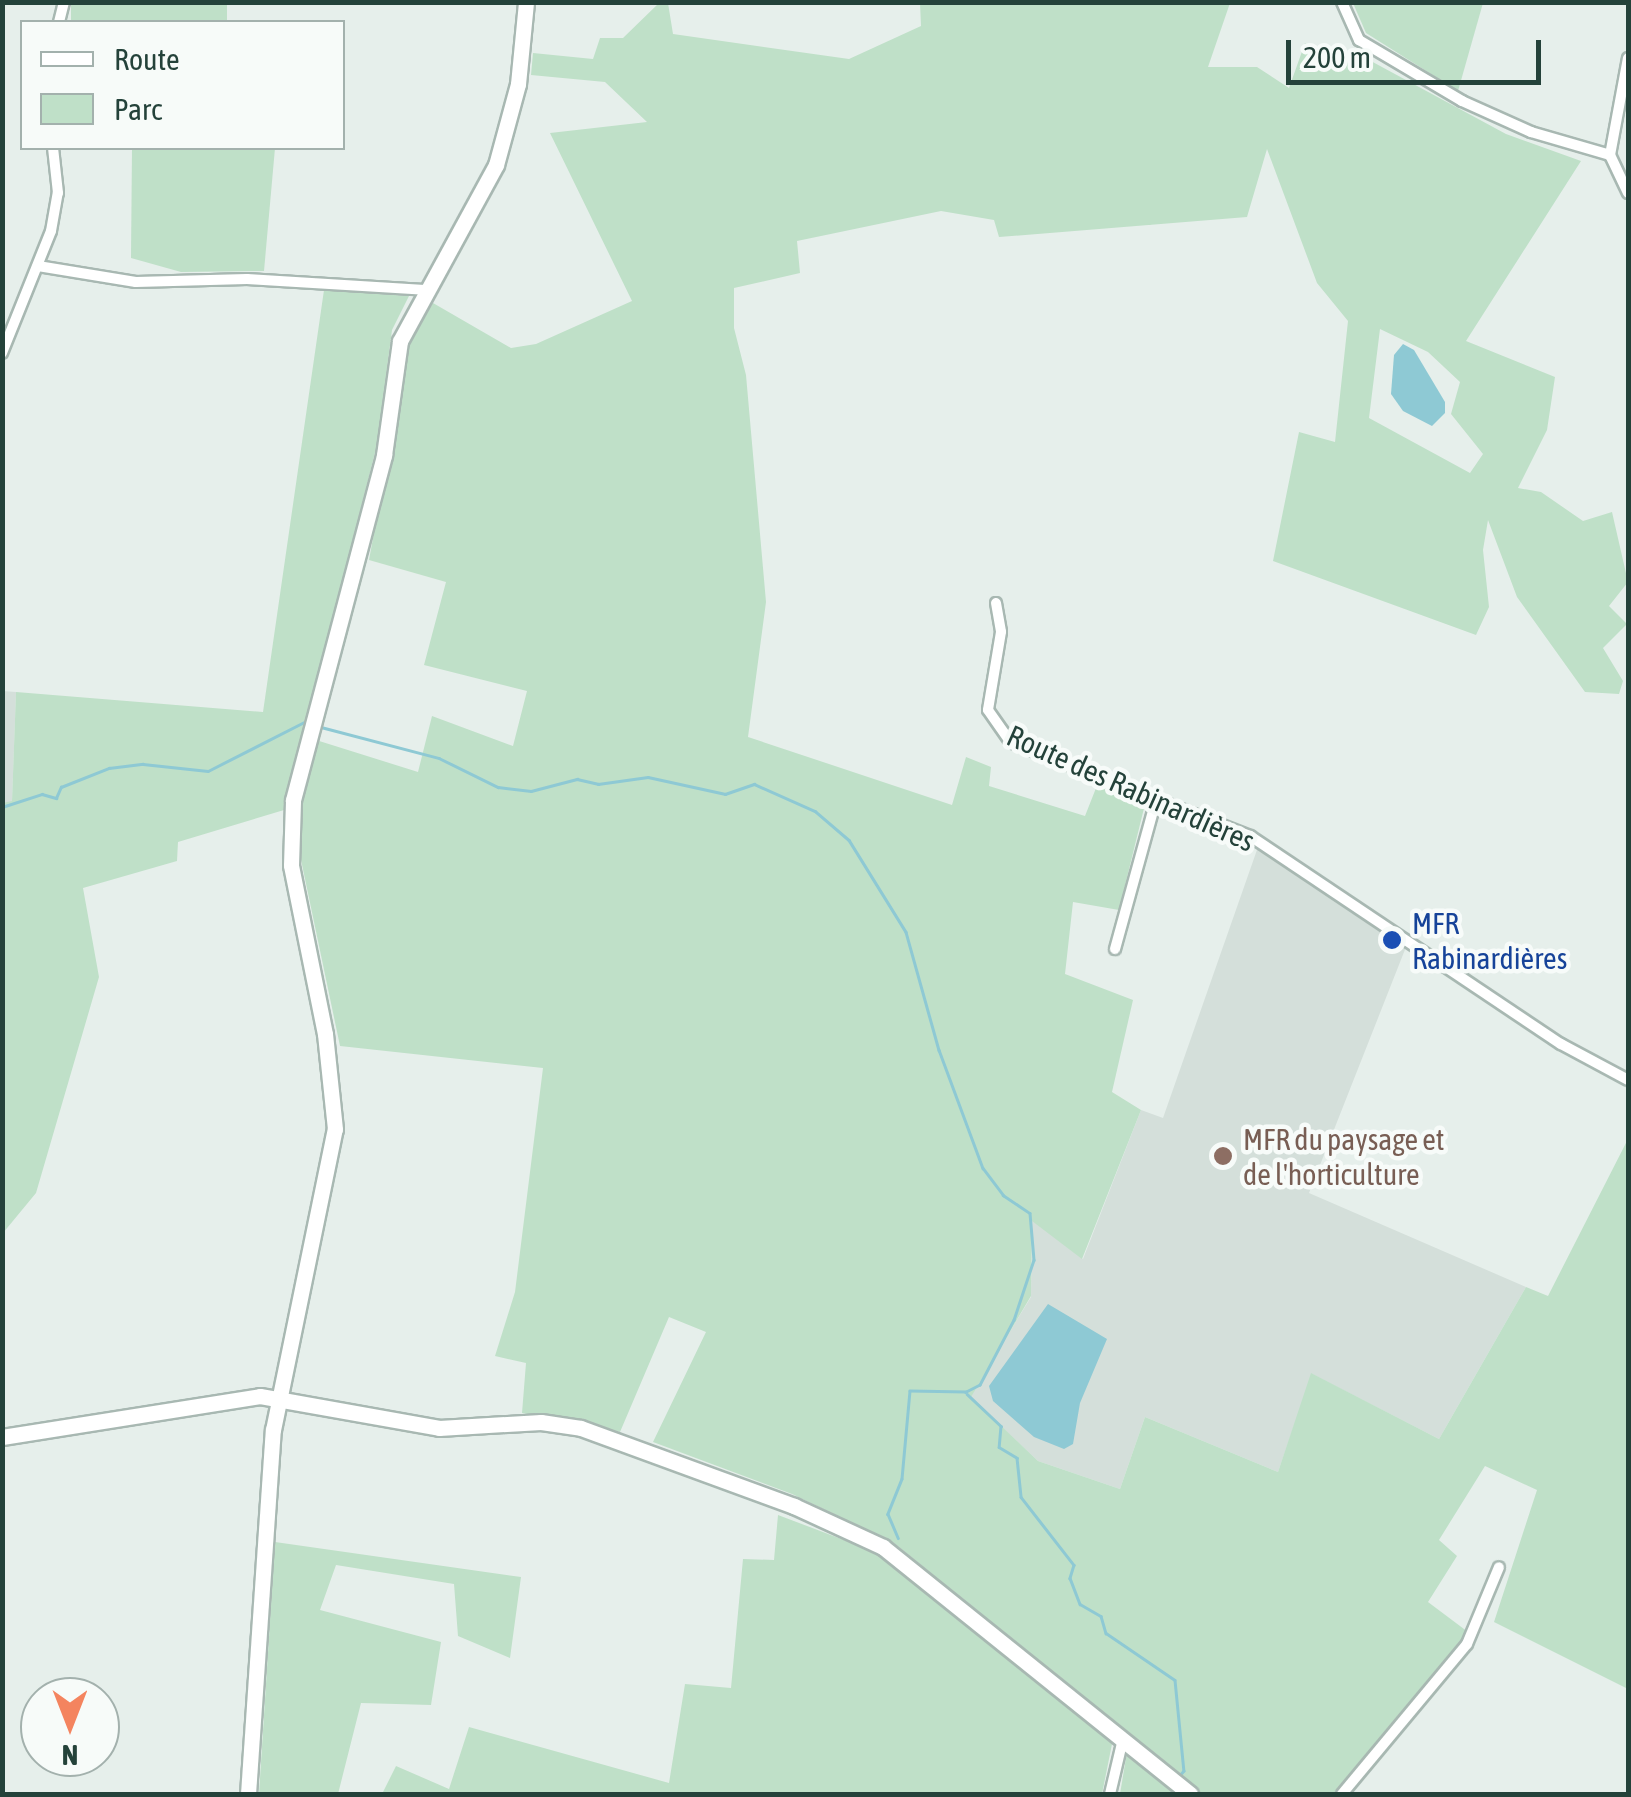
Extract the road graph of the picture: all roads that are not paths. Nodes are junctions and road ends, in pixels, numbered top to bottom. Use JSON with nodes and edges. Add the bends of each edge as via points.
{"nodes":[{"id":1,"x":526,"y":2,"type":"edge"},
{"id":2,"x":1342,"y":2,"type":"edge"},
{"id":3,"x":1628,"y":58,"type":"edge"},
{"id":4,"x":53,"y":150,"type":"edge"},
{"id":5,"x":1610,"y":154,"type":"junction"},
{"id":6,"x":1628,"y":193,"type":"edge"},
{"id":7,"x":38,"y":266,"type":"junction"},
{"id":8,"x":425,"y":290,"type":"junction"},
{"id":9,"x":2,"y":352,"type":"edge"},
{"id":10,"x":996,"y":603,"type":"dead end"},
{"id":11,"x":1156,"y":800,"type":"junction"},
{"id":12,"x":1115,"y":949,"type":"dead end"},
{"id":13,"x":1628,"y":1080,"type":"edge"},
{"id":14,"x":279,"y":1398,"type":"junction"},
{"id":15,"x":2,"y":1436,"type":"edge"},
{"id":16,"x":1500,"y":1567,"type":"dead end"},
{"id":17,"x":1123,"y":1739,"type":"junction"},
{"id":18,"x":1180,"y":1786,"type":"edge"},
{"id":19,"x":248,"y":1794,"type":"edge"},
{"id":20,"x":1110,"y":1794,"type":"edge"},
{"id":21,"x":1342,"y":1794,"type":"edge"}],
"edges":[{"from":1,"to":8,"type":"street","via":[[518,84],[496,165]]},
{"from":2,"to":5,"type":"street","via":[[1359,40],[1462,101],[1545,138]]},
{"from":3,"to":5,"type":"street"},
{"from":4,"to":7,"type":"street","via":[[56,212]]},
{"from":5,"to":6,"type":"street"},
{"from":7,"to":8,"type":"street","via":[[136,282],[248,279]]},
{"from":7,"to":9,"type":"street"},
{"from":8,"to":14,"type":"street","via":[[400,341],[384,456],[292,800],[291,865],[326,1034],[335,1128]]},
{"from":10,"to":11,"type":"street","name":"Route des Rabinardières","via":[[1001,632],[988,700],[996,729],[1010,742]]},
{"from":11,"to":12,"type":"street"},
{"from":11,"to":13,"type":"street","name":"Route des Rabinardières","via":[[1250,836],[1561,1044]]},
{"from":14,"to":15,"type":"street"},
{"from":14,"to":17,"type":"street","via":[[440,1428],[570,1426],[794,1506],[883,1548]]},
{"from":14,"to":19,"type":"street"},
{"from":16,"to":21,"type":"street","via":[[1467,1644]]},
{"from":17,"to":18,"type":"street"},
{"from":17,"to":20,"type":"street"}]}
